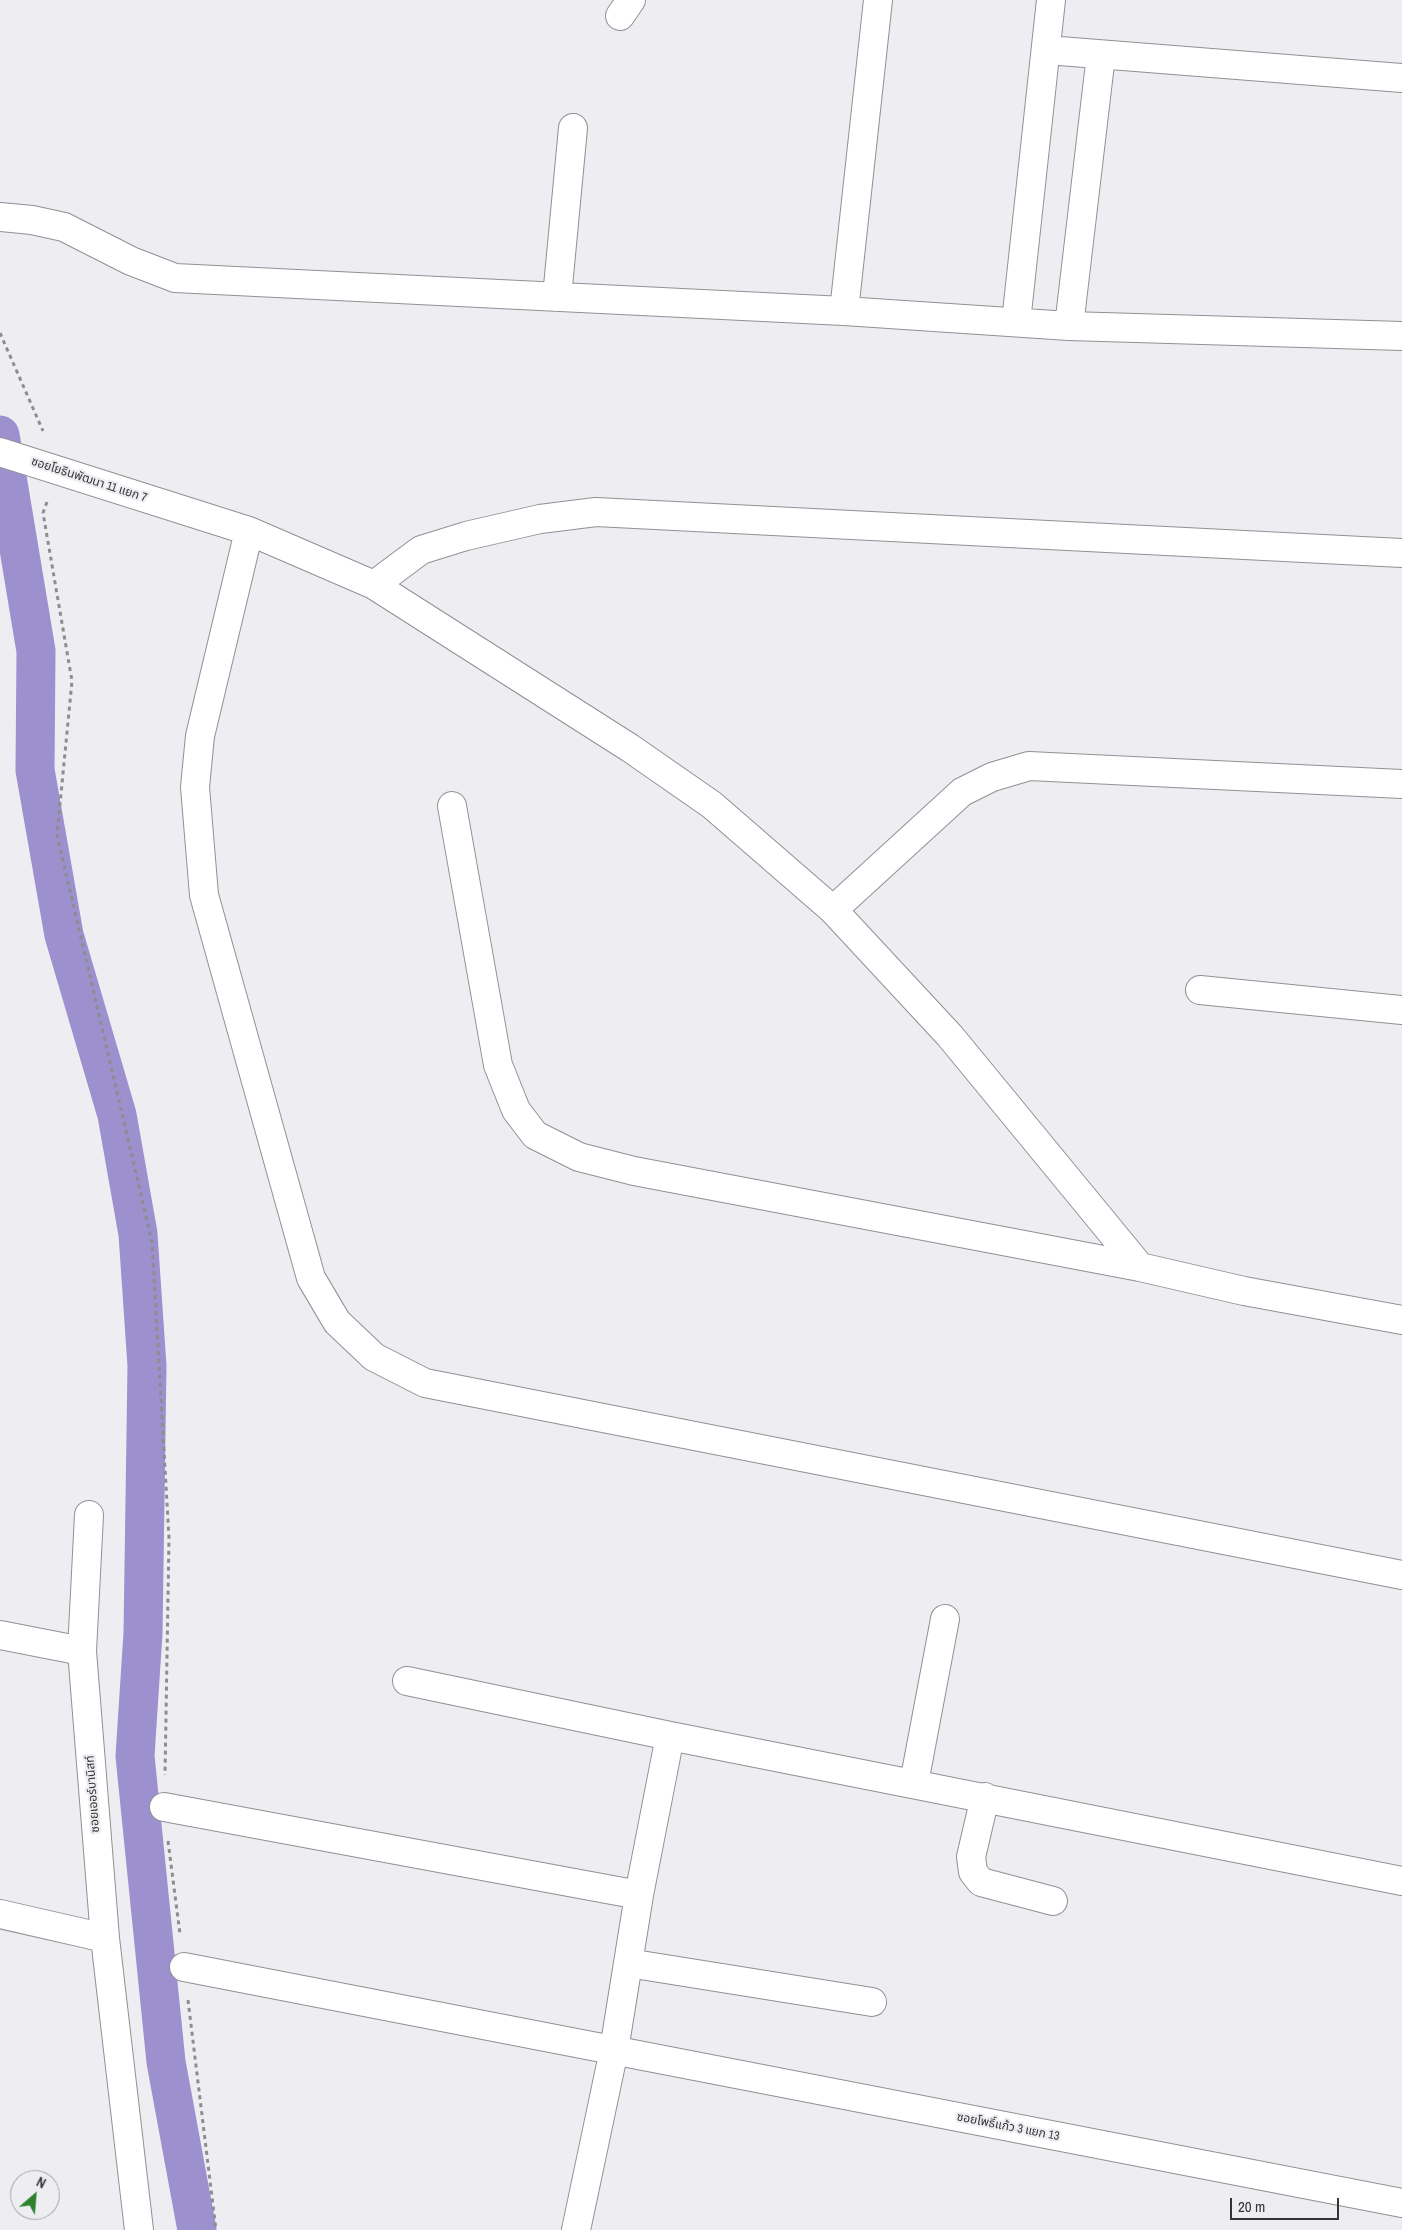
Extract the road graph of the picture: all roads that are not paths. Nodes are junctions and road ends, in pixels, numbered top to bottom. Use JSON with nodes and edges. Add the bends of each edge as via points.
{"nodes":[{"id":1,"x":878,"y":0,"type":"edge"},
{"id":2,"x":1051,"y":0,"type":"edge"},
{"id":3,"x":1047,"y":50,"type":"junction"},
{"id":4,"x":1102,"y":55,"type":"junction"},
{"id":5,"x":1402,"y":78,"type":"edge"},
{"id":6,"x":573,"y":128,"type":"dead end"},
{"id":7,"x":0,"y":217,"type":"edge"},
{"id":8,"x":557,"y":297,"type":"junction"},
{"id":9,"x":844,"y":311,"type":"junction"},
{"id":10,"x":1016,"y":322,"type":"junction"},
{"id":11,"x":1069,"y":326,"type":"junction"},
{"id":12,"x":1402,"y":336,"type":"edge"},
{"id":13,"x":0,"y":452,"type":"edge"},
{"id":14,"x":249,"y":531,"type":"junction"},
{"id":15,"x":1402,"y":553,"type":"edge"},
{"id":16,"x":374,"y":586,"type":"junction"},
{"id":17,"x":1402,"y":784,"type":"edge"},
{"id":18,"x":452,"y":806,"type":"dead end"},
{"id":19,"x":833,"y":910,"type":"junction"},
{"id":20,"x":1200,"y":990,"type":"dead end"},
{"id":21,"x":1402,"y":1010,"type":"edge"},
{"id":22,"x":1140,"y":1267,"type":"junction"},
{"id":23,"x":1402,"y":1320,"type":"edge"},
{"id":24,"x":89,"y":1515,"type":"dead end"},
{"id":25,"x":1402,"y":1575,"type":"edge"},
{"id":26,"x":944,"y":1619,"type":"dead end"},
{"id":27,"x":0,"y":1635,"type":"edge"},
{"id":28,"x":82,"y":1651,"type":"junction"},
{"id":29,"x":407,"y":1681,"type":"dead end"},
{"id":30,"x":670,"y":1736,"type":"junction"},
{"id":31,"x":914,"y":1783,"type":"junction"},
{"id":32,"x":985,"y":1797,"type":"junction"},
{"id":33,"x":164,"y":1807,"type":"road end"},
{"id":34,"x":1402,"y":1881,"type":"edge"},
{"id":35,"x":639,"y":1895,"type":"junction"},
{"id":36,"x":1053,"y":1901,"type":"dead end"},
{"id":37,"x":0,"y":1914,"type":"edge"},
{"id":38,"x":105,"y":1938,"type":"junction"},
{"id":39,"x":628,"y":1963,"type":"junction"},
{"id":40,"x":184,"y":1967,"type":"road end"},
{"id":41,"x":872,"y":2002,"type":"dead end"},
{"id":42,"x":614,"y":2050,"type":"junction"},
{"id":43,"x":1402,"y":2204,"type":"edge"},
{"id":44,"x":139,"y":2230,"type":"edge"},
{"id":45,"x":576,"y":2230,"type":"edge"}],
"edges":[{"from":1,"to":9,"type":"street"},
{"from":2,"to":3,"type":"street"},
{"from":3,"to":4,"type":"street"},
{"from":3,"to":10,"type":"street"},
{"from":4,"to":5,"type":"street"},
{"from":4,"to":11,"type":"street"},
{"from":6,"to":8,"type":"street"},
{"from":7,"to":8,"type":"street","via":[[64,227],[130,261],[175,278]]},
{"from":8,"to":9,"type":"street"},
{"from":9,"to":10,"type":"street"},
{"from":10,"to":11,"type":"street"},
{"from":11,"to":12,"type":"street"},
{"from":13,"to":14,"type":"street","name":"ซอยโยธินพัฒนา 11 แยก 7"},
{"from":14,"to":16,"type":"street","name":"ซอยโยธินพัฒนา 11 แยก 7"},
{"from":14,"to":25,"type":"street","via":[[200,736],[195,787],[204,895],[311,1278],[337,1322],[374,1357],[425,1383]]},
{"from":15,"to":16,"type":"street","via":[[596,512],[540,519],[420,550]]},
{"from":16,"to":19,"type":"street","name":"ซอยโยธินพัฒนา 11 แยก 7","via":[[630,748],[712,805]]},
{"from":17,"to":19,"type":"street","via":[[1029,766],[992,777],[962,792]]},
{"from":18,"to":22,"type":"street","via":[[498,1065],[516,1110],[535,1135],[579,1157],[634,1171]]},
{"from":19,"to":22,"type":"street","name":"ซอยโยธินพัฒนา 11 แยก 7","via":[[950,1036]]},
{"from":20,"to":21,"type":"street"},
{"from":22,"to":23,"type":"street","via":[[1244,1291]]},
{"from":24,"to":28,"type":"street","name":"ซอยเออร์บานิสท์"},
{"from":26,"to":31,"type":"street"},
{"from":27,"to":28,"type":"street"},
{"from":28,"to":38,"type":"street","name":"ซอยเออร์บานิสท์"},
{"from":29,"to":30,"type":"street"},
{"from":30,"to":31,"type":"street"},
{"from":30,"to":35,"type":"street"},
{"from":31,"to":32,"type":"street"},
{"from":32,"to":34,"type":"street"},
{"from":32,"to":36,"type":"street","via":[[970,1857],[974,1872],[981,1882]]},
{"from":33,"to":35,"type":"street"},
{"from":35,"to":39,"type":"street"},
{"from":37,"to":38,"type":"street"},
{"from":38,"to":44,"type":"street","name":"ซอยเออร์บานิสท์"},
{"from":39,"to":41,"type":"street"},
{"from":39,"to":42,"type":"street"},
{"from":40,"to":42,"type":"street","name":"ซอยโพธิ์แก้ว 3 แยก 13"},
{"from":42,"to":43,"type":"street","name":"ซอยโพธิ์แก้ว 3 แยก 13"},
{"from":42,"to":45,"type":"street"}]}
